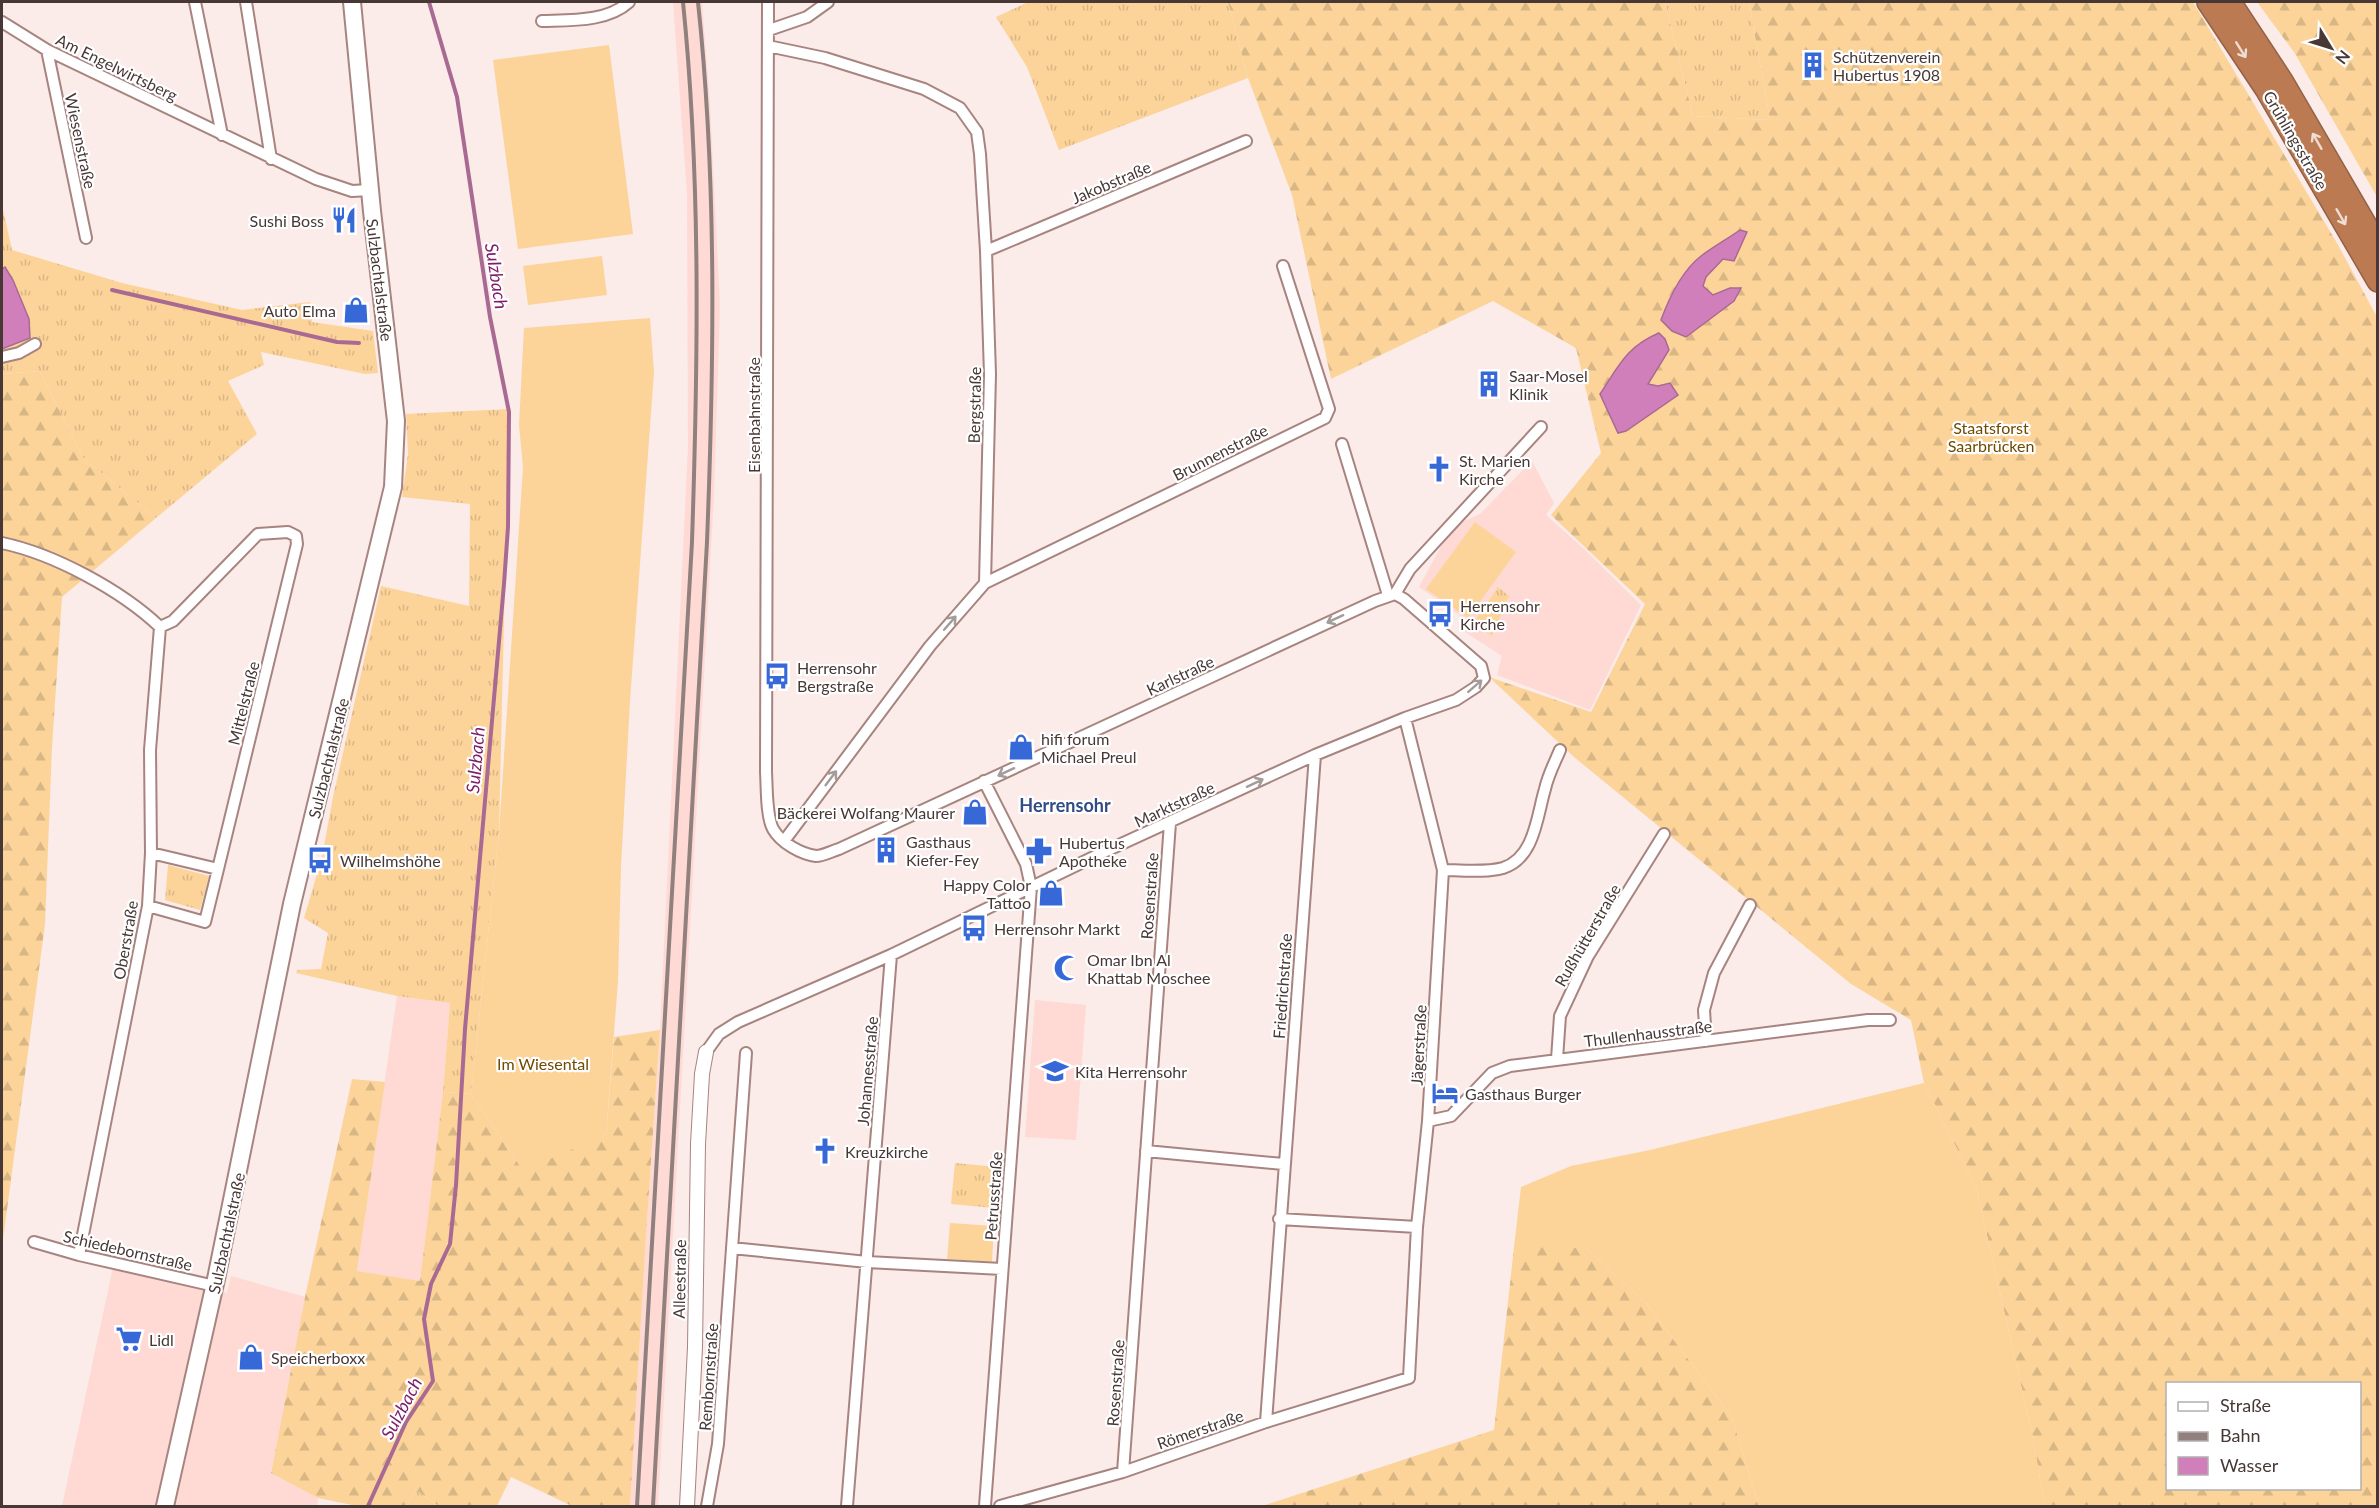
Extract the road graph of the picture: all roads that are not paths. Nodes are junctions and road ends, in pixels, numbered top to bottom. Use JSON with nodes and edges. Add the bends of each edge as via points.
{"nodes":[{"id":1,"x":195,"y":2,"type":"edge"},
{"id":2,"x":246,"y":2,"type":"edge"},
{"id":3,"x":352,"y":2,"type":"edge"},
{"id":4,"x":629,"y":2,"type":"edge"},
{"id":5,"x":768,"y":2,"type":"edge"},
{"id":6,"x":828,"y":2,"type":"edge"},
{"id":7,"x":2208,"y":2,"type":"edge"},
{"id":8,"x":2230,"y":2,"type":"edge"},
{"id":9,"x":542,"y":21,"type":"dead end"},
{"id":10,"x":2,"y":22,"type":"edge"},
{"id":11,"x":769,"y":30,"type":"junction"},
{"id":12,"x":768,"y":46,"type":"junction"},
{"id":13,"x":46,"y":50,"type":"junction"},
{"id":14,"x":222,"y":135,"type":"junction"},
{"id":15,"x":1246,"y":141,"type":"dead end"},
{"id":16,"x":271,"y":159,"type":"junction"},
{"id":17,"x":370,"y":190,"type":"junction"},
{"id":18,"x":86,"y":238,"type":"dead end"},
{"id":19,"x":2378,"y":246,"type":"edge"},
{"id":20,"x":986,"y":251,"type":"junction"},
{"id":21,"x":1283,"y":266,"type":"dead end"},
{"id":22,"x":2378,"y":281,"type":"edge"},
{"id":23,"x":35,"y":344,"type":"dead end"},
{"id":24,"x":2,"y":357,"type":"edge"},
{"id":25,"x":1541,"y":427,"type":"dead end"},
{"id":26,"x":1342,"y":444,"type":"dead end"},
{"id":27,"x":2,"y":543,"type":"edge"},
{"id":28,"x":985,"y":583,"type":"junction"},
{"id":29,"x":1392,"y":594,"type":"junction"},
{"id":30,"x":160,"y":627,"type":"junction"},
{"id":31,"x":1405,"y":718,"type":"junction"},
{"id":32,"x":1560,"y":750,"type":"dead end"},
{"id":33,"x":1315,"y":755,"type":"junction"},
{"id":34,"x":984,"y":782,"type":"junction"},
{"id":35,"x":1170,"y":823,"type":"junction"},
{"id":36,"x":772,"y":828,"type":"joint"},
{"id":37,"x":1664,"y":834,"type":"dead end"},
{"id":38,"x":784,"y":841,"type":"junction"},
{"id":39,"x":152,"y":852,"type":"junction"},
{"id":40,"x":218,"y":869,"type":"junction"},
{"id":41,"x":1443,"y":870,"type":"junction"},
{"id":42,"x":1031,"y":887,"type":"junction"},
{"id":43,"x":1750,"y":905,"type":"dead end"},
{"id":44,"x":148,"y":906,"type":"junction"},
{"id":45,"x":891,"y":955,"type":"junction"},
{"id":46,"x":1890,"y":1020,"type":"dead end"},
{"id":47,"x":1706,"y":1041,"type":"junction"},
{"id":48,"x":706,"y":1052,"type":"joint"},
{"id":49,"x":746,"y":1053,"type":"dead end"},
{"id":50,"x":1557,"y":1059,"type":"junction"},
{"id":51,"x":1428,"y":1121,"type":"junction"},
{"id":52,"x":1146,"y":1151,"type":"junction"},
{"id":53,"x":1283,"y":1164,"type":"junction"},
{"id":54,"x":1279,"y":1219,"type":"junction"},
{"id":55,"x":1417,"y":1227,"type":"junction"},
{"id":56,"x":34,"y":1242,"type":"dead end"},
{"id":57,"x":732,"y":1248,"type":"junction"},
{"id":58,"x":79,"y":1255,"type":"junction"},
{"id":59,"x":867,"y":1262,"type":"junction"},
{"id":60,"x":1002,"y":1269,"type":"junction"},
{"id":61,"x":215,"y":1286,"type":"junction"},
{"id":62,"x":1409,"y":1378,"type":"joint"},
{"id":63,"x":1266,"y":1422,"type":"junction"},
{"id":64,"x":1123,"y":1472,"type":"junction"},
{"id":65,"x":165,"y":1506,"type":"edge"},
{"id":66,"x":687,"y":1506,"type":"edge"},
{"id":67,"x":707,"y":1506,"type":"edge"},
{"id":68,"x":847,"y":1506,"type":"edge"},
{"id":69,"x":985,"y":1506,"type":"edge"},
{"id":70,"x":1000,"y":1506,"type":"edge"}],
"edges":[{"from":1,"to":14,"type":"street"},
{"from":2,"to":16,"type":"street"},
{"from":3,"to":17,"type":"main road","name":"Sulzbachtalstraße"},
{"from":4,"to":9,"type":"street","via":[[620,10],[598,17]]},
{"from":5,"to":11,"type":"street","name":"Eisenbahnstraße"},
{"from":6,"to":11,"type":"street","via":[[807,17]]},
{"from":7,"to":22,"type":"highway","name":"Grühlingsstraße","one_way":true,"via":[[2266,89]]},
{"from":19,"to":8,"type":"highway","one_way":true,"via":[[2282,81]]},
{"from":10,"to":13,"type":"street","name":"Am Engelwirtsberg"},
{"from":11,"to":12,"type":"street","name":"Eisenbahnstraße"},
{"from":12,"to":20,"type":"street","name":"Bergstraße","via":[[825,58],[924,89],[960,108],[977,132]]},
{"from":12,"to":36,"type":"street","name":"Eisenbahnstraße","via":[[766,772]]},
{"from":13,"to":14,"type":"street","name":"Am Engelwirtsberg"},
{"from":13,"to":18,"type":"street","name":"Wiesenstraße"},
{"from":14,"to":16,"type":"street","name":"Am Engelwirtsberg"},
{"from":15,"to":20,"type":"street","name":"Jakobstraße"},
{"from":16,"to":17,"type":"street","name":"Am Engelwirtsberg","via":[[333,186]]},
{"from":17,"to":61,"type":"main road","name":"Sulzbachtalstraße","via":[[396,421],[393,487],[290,911]]},
{"from":20,"to":28,"type":"street","name":"Bergstraße","via":[[990,374]]},
{"from":21,"to":28,"type":"street","name":"Brunnenstraße","via":[[1329,409],[1325,418]]},
{"from":23,"to":24,"type":"street"},
{"from":25,"to":29,"type":"street","via":[[1410,569]]},
{"from":26,"to":29,"type":"street"},
{"from":27,"to":30,"type":"street","via":[[72,568]]},
{"from":38,"to":28,"type":"street","one_way":true,"via":[[930,646]]},
{"from":31,"to":29,"type":"street","name":"Marktstraße","one_way":true,"via":[[1456,700],[1484,678],[1481,666],[1411,605]]},
{"from":29,"to":34,"type":"street","name":"Karlstraße","one_way":true},
{"from":30,"to":39,"type":"street","name":"Oberstraße","via":[[150,750]]},
{"from":30,"to":40,"type":"street","name":"Mittelstraße","via":[[172,621],[258,534],[288,532],[296,536]]},
{"from":31,"to":33,"type":"street","name":"Marktstraße"},
{"from":31,"to":41,"type":"street","name":"Jägerstraße"},
{"from":32,"to":41,"type":"street","via":[[1545,786],[1532,836],[1517,861],[1488,871]]},
{"from":35,"to":33,"type":"street","name":"Marktstraße","one_way":true},
{"from":33,"to":53,"type":"street","name":"Friedrichstraße"},
{"from":34,"to":38,"type":"street","name":"Karlstraße","via":[[818,856]]},
{"from":34,"to":42,"type":"street","via":[[1026,864]]},
{"from":35,"to":42,"type":"street","name":"Marktstraße"},
{"from":35,"to":52,"type":"street","name":"Rosenstraße"},
{"from":36,"to":38,"type":"street","name":"Karlstraße"},
{"from":37,"to":50,"type":"street","name":"Rußhütterstraße","via":[[1588,956],[1560,1016]]},
{"from":39,"to":40,"type":"street"},
{"from":39,"to":44,"type":"street","name":"Oberstraße"},
{"from":40,"to":44,"type":"street","name":"Mittelstraße","via":[[205,922]]},
{"from":41,"to":51,"type":"street","name":"Jägerstraße"},
{"from":42,"to":45,"type":"street","name":"Marktstraße"},
{"from":42,"to":60,"type":"street","name":"Petrusstraße"},
{"from":43,"to":47,"type":"street","via":[[1714,973],[1704,1010]]},
{"from":44,"to":58,"type":"street","name":"Oberstraße"},
{"from":45,"to":48,"type":"street","name":"Marktstraße","via":[[738,1022],[719,1034]]},
{"from":45,"to":59,"type":"street","name":"Johannesstraße"},
{"from":46,"to":47,"type":"street","name":"Thullenhausstraße"},
{"from":47,"to":50,"type":"street","name":"Thullenhausstraße"},
{"from":48,"to":66,"type":"street","name":"Alleestraße","via":[[698,1144],[695,1347]]},
{"from":49,"to":57,"type":"street","name":"Rembornstraße"},
{"from":50,"to":51,"type":"street","name":"Thullenhausstraße","via":[[1510,1066],[1492,1073],[1451,1116]]},
{"from":51,"to":55,"type":"street","name":"Jägerstraße"},
{"from":52,"to":53,"type":"street"},
{"from":52,"to":64,"type":"street","name":"Rosenstraße"},
{"from":53,"to":54,"type":"street","name":"Friedrichstraße"},
{"from":54,"to":55,"type":"street"},
{"from":54,"to":63,"type":"street","name":"Friedrichstraße"},
{"from":55,"to":62,"type":"street","name":"Jägerstraße"},
{"from":56,"to":58,"type":"street","name":"Schiedebornstraße"},
{"from":57,"to":59,"type":"street"},
{"from":57,"to":67,"type":"street","name":"Rembornstraße","via":[[718,1444]]},
{"from":58,"to":61,"type":"street","name":"Schiedebornstraße"},
{"from":59,"to":60,"type":"street"},
{"from":59,"to":68,"type":"street","name":"Johannesstraße"},
{"from":60,"to":69,"type":"street","name":"Petrusstraße"},
{"from":61,"to":65,"type":"main road","name":"Sulzbachtalstraße"},
{"from":62,"to":63,"type":"street","name":"Römerstraße"},
{"from":63,"to":64,"type":"street","name":"Römerstraße"},
{"from":64,"to":70,"type":"street","name":"Römerstraße"}]}
